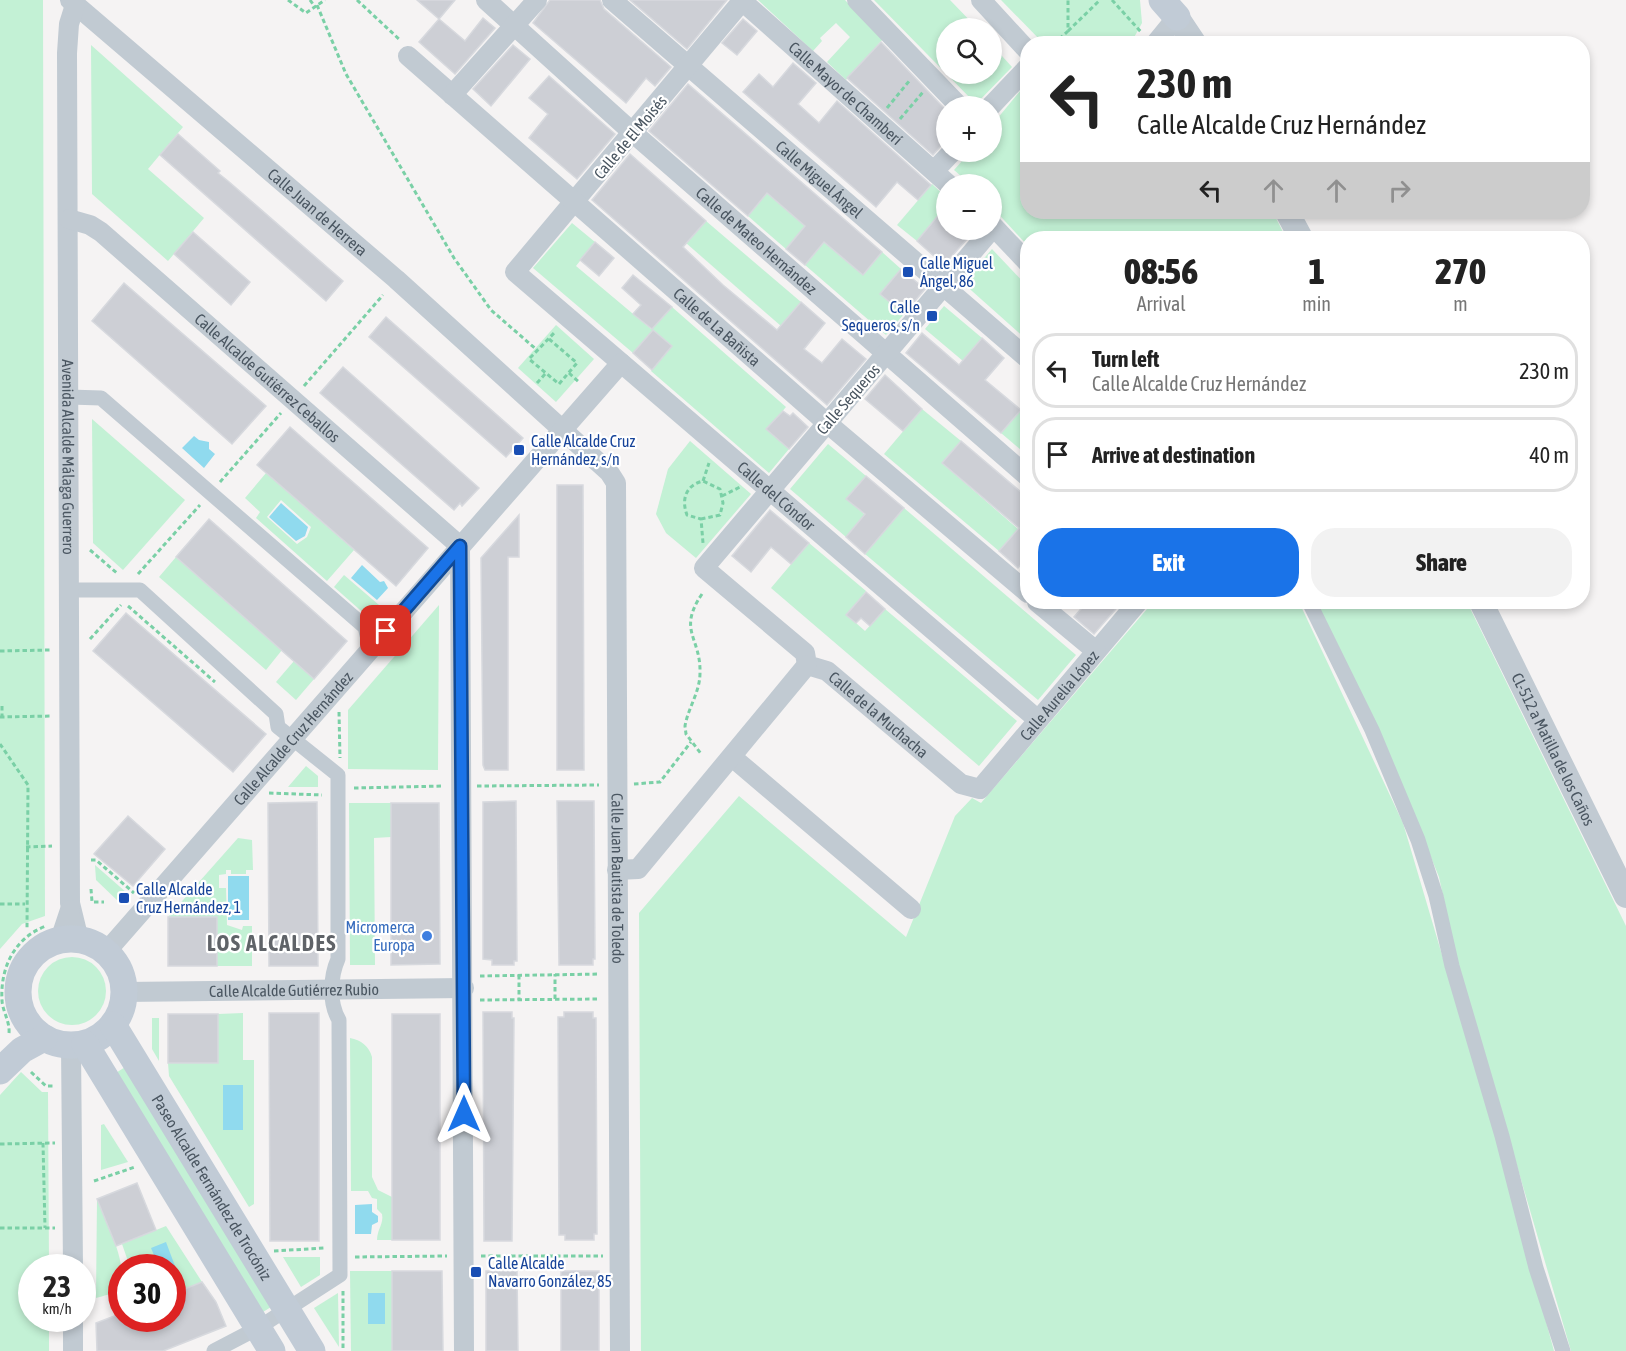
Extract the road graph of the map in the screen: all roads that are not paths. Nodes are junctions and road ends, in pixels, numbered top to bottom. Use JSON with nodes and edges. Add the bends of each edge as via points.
{"nodes":[{"id":1,"x":486,"y":0,"type":"edge"},
{"id":2,"x":537,"y":0,"type":"edge"},
{"id":3,"x":612,"y":0,"type":"edge"},
{"id":4,"x":742,"y":0,"type":"edge"},
{"id":5,"x":856,"y":0,"type":"edge"},
{"id":6,"x":981,"y":0,"type":"edge"},
{"id":7,"x":72,"y":2,"type":"edge"},
{"id":8,"x":1168,"y":5,"type":"edge"},
{"id":9,"x":514,"y":25,"type":"junction"},
{"id":10,"x":1151,"y":36,"type":"edge"},
{"id":11,"x":1190,"y":36,"type":"edge"},
{"id":12,"x":1020,"y":42,"type":"edge"},
{"id":13,"x":406,"y":50,"type":"road end"},
{"id":14,"x":689,"y":66,"type":"junction"},
{"id":15,"x":1020,"y":75,"type":"edge"},
{"id":16,"x":452,"y":95,"type":"junction"},
{"id":17,"x":949,"y":96,"type":"edge"},
{"id":18,"x":1000,"y":96,"type":"edge"},
{"id":19,"x":632,"y":132,"type":"junction"},
{"id":20,"x":937,"y":174,"type":"edge"},
{"id":21,"x":574,"y":204,"type":"junction"},
{"id":22,"x":69,"y":219,"type":"junction"},
{"id":23,"x":1002,"y":237,"type":"edge"},
{"id":24,"x":982,"y":240,"type":"edge"},
{"id":25,"x":1020,"y":255,"type":"edge"},
{"id":26,"x":515,"y":272,"type":"joint"},
{"id":27,"x":944,"y":288,"type":"junction"},
{"id":28,"x":1020,"y":352,"type":"edge"},
{"id":29,"x":888,"y":353,"type":"junction"},
{"id":30,"x":621,"y":363,"type":"junction"},
{"id":31,"x":69,"y":397,"type":"junction"},
{"id":32,"x":828,"y":423,"type":"junction"},
{"id":33,"x":562,"y":429,"type":"junction"},
{"id":34,"x":1020,"y":470,"type":"edge"},
{"id":35,"x":769,"y":489,"type":"junction"},
{"id":36,"x":460,"y":546,"type":"junction"},
{"id":37,"x":1020,"y":586,"type":"edge"},
{"id":38,"x":79,"y":590,"type":"dead end"},
{"id":39,"x":1045,"y":609,"type":"edge"},
{"id":40,"x":1132,"y":609,"type":"edge"},
{"id":41,"x":1312,"y":609,"type":"edge"},
{"id":42,"x":1484,"y":609,"type":"edge"},
{"id":43,"x":374,"y":645,"type":"junction"},
{"id":44,"x":1096,"y":651,"type":"junction"},
{"id":45,"x":807,"y":665,"type":"junction"},
{"id":46,"x":1037,"y":719,"type":"junction"},
{"id":47,"x":292,"y":739,"type":"junction"},
{"id":48,"x":732,"y":757,"type":"junction"},
{"id":49,"x":980,"y":789,"type":"joint"},
{"id":50,"x":617,"y":870,"type":"junction"},
{"id":51,"x":1626,"y":896,"type":"edge"},
{"id":52,"x":911,"y":909,"type":"dead end"},
{"id":53,"x":70,"y":940,"type":"junction"},
{"id":54,"x":106,"y":952,"type":"junction"},
{"id":55,"x":464,"y":988,"type":"junction"},
{"id":56,"x":333,"y":990,"type":"junction"},
{"id":57,"x":124,"y":992,"type":"junction"},
{"id":58,"x":113,"y":1025,"type":"junction"},
{"id":59,"x":32,"y":1038,"type":"junction"},
{"id":60,"x":78,"y":1045,"type":"junction"},
{"id":61,"x":0,"y":1071,"type":"edge"},
{"id":62,"x":73,"y":1254,"type":"edge"},
{"id":63,"x":286,"y":1310,"type":"junction"},
{"id":64,"x":258,"y":1328,"type":"junction"},
{"id":65,"x":73,"y":1332,"type":"edge"},
{"id":66,"x":73,"y":1351,"type":"edge"},
{"id":67,"x":214,"y":1351,"type":"edge"},
{"id":68,"x":272,"y":1351,"type":"edge"},
{"id":69,"x":312,"y":1351,"type":"edge"},
{"id":70,"x":464,"y":1351,"type":"edge"},
{"id":71,"x":620,"y":1351,"type":"edge"},
{"id":72,"x":1563,"y":1351,"type":"edge"}],
"edges":[{"from":1,"to":9,"type":"street","name":"Calle de Mateo Hernández"},
{"from":2,"to":9,"type":"street"},
{"from":3,"to":14,"type":"street","name":"Calle Miguel Ángel"},
{"from":4,"to":14,"type":"street","name":"Calle de El Moisés"},
{"from":4,"to":20,"type":"street","name":"Calle Mayor de Chamberí"},
{"from":5,"to":17,"type":"street"},
{"from":6,"to":12,"type":"street"},
{"from":7,"to":22,"type":"street","name":"Avenida Alcalde Málaga Guerrero","via":[[67,53]]},
{"from":7,"to":33,"type":"street","name":"Calle Juan de Herrera","via":[[396,279]]},
{"from":8,"to":10,"type":"street"},
{"from":8,"to":11,"type":"street"},
{"from":9,"to":16,"type":"street"},
{"from":9,"to":19,"type":"street","name":"Calle de Mateo Hernández"},
{"from":13,"to":16,"type":"street","name":"Calle de La Bañista"},
{"from":14,"to":19,"type":"street","name":"Calle de El Moisés"},
{"from":14,"to":27,"type":"street","name":"Calle Miguel Ángel"},
{"from":15,"to":18,"type":"street"},
{"from":16,"to":21,"type":"street","name":"Calle de La Bañista"},
{"from":19,"to":21,"type":"street","name":"Calle de El Moisés"},
{"from":19,"to":29,"type":"street","name":"Calle de Mateo Hernández"},
{"from":21,"to":26,"type":"street","name":"Calle de El Moisés"},
{"from":21,"to":32,"type":"street","name":"Calle de La Bañista"},
{"from":22,"to":31,"type":"street","name":"Avenida Alcalde Málaga Guerrero"},
{"from":22,"to":36,"type":"street","name":"Calle Alcalde Gutiérrez Ceballos","via":[[101,232]]},
{"from":23,"to":25,"type":"street"},
{"from":24,"to":27,"type":"street","name":"Calle Sequeros"},
{"from":26,"to":30,"type":"street","name":"Calle del Cóndor"},
{"from":27,"to":28,"type":"street","name":"Calle Miguel Ángel"},
{"from":27,"to":29,"type":"street","name":"Calle Sequeros"},
{"from":29,"to":32,"type":"street","name":"Calle Sequeros"},
{"from":29,"to":34,"type":"street","name":"Calle de Mateo Hernández"},
{"from":30,"to":33,"type":"street","name":"Calle Alcalde Cruz Hernández"},
{"from":30,"to":35,"type":"street","name":"Calle del Cóndor"},
{"from":31,"to":43,"type":"street","via":[[101,398],[364,627]]},
{"from":31,"to":53,"type":"street","name":"Avenida Alcalde Málaga Guerrero"},
{"from":32,"to":35,"type":"street","name":"Calle Sequeros"},
{"from":32,"to":37,"type":"street","name":"Calle de La Bañista"},
{"from":33,"to":36,"type":"street","name":"Calle Alcalde Cruz Hernández"},
{"from":33,"to":50,"type":"street","name":"Calle Juan Bautista de Toledo","via":[[616,483]]},
{"from":35,"to":45,"type":"street","name":"Calle Sequeros","via":[[704,568],[805,653]]},
{"from":35,"to":46,"type":"street","name":"Calle del Cóndor"},
{"from":36,"to":43,"type":"street","name":"Calle Alcalde Cruz Hernández"},
{"from":36,"to":55,"type":"street"},
{"from":38,"to":47,"type":"street","via":[[122,595],[140,590],[276,714],[278,727]]},
{"from":39,"to":44,"type":"street"},
{"from":40,"to":44,"type":"street","name":"Calle Aurelia López"},
{"from":41,"to":72,"type":"street","via":[[1372,730],[1418,840],[1536,1268]]},
{"from":42,"to":51,"type":"street","name":"CL-512 a Matilla de los Caños"},
{"from":43,"to":47,"type":"street","name":"Calle Alcalde Cruz Hernández"},
{"from":44,"to":46,"type":"street","name":"Calle Aurelia López"},
{"from":45,"to":48,"type":"street"},
{"from":45,"to":49,"type":"street","name":"Calle de la Muchacha","via":[[827,671],[961,784]]},
{"from":46,"to":49,"type":"street","name":"Calle Aurelia López"},
{"from":47,"to":54,"type":"street","name":"Calle Alcalde Cruz Hernández"},
{"from":47,"to":56,"type":"street","via":[[338,782],[338,959],[333,970]]},
{"from":48,"to":50,"type":"street","via":[[638,869]]},
{"from":48,"to":52,"type":"street"},
{"from":50,"to":71,"type":"street","name":"Calle Juan Bautista de Toledo"},
{"from":53,"to":54,"type":"main road","via":[[89,942]]},
{"from":53,"to":59,"type":"main road","via":[[46,946],[33,955],[21,975],[18,998]]},
{"from":54,"to":57,"type":"main road","via":[[119,970]]},
{"from":55,"to":56,"type":"street","name":"Calle Alcalde Gutiérrez Rubio"},
{"from":55,"to":70,"type":"street"},
{"from":56,"to":57,"type":"street","name":"Calle Alcalde Gutiérrez Rubio"},
{"from":56,"to":63,"type":"street","via":[[333,1009],[339,1020],[340,1275]]},
{"from":57,"to":58,"type":"main road"},
{"from":58,"to":60,"type":"main road","via":[[100,1037]]},
{"from":58,"to":63,"type":"main road","name":"Paseo Alcalde Fernández de Trocóniz"},
{"from":59,"to":60,"type":"main road"},
{"from":59,"to":61,"type":"main road"},
{"from":60,"to":62,"type":"street"},
{"from":60,"to":64,"type":"main road","name":"Paseo Alcalde Fernández de Trocóniz"},
{"from":63,"to":64,"type":"street"},
{"from":63,"to":69,"type":"main road","name":"Paseo Alcalde Fernández de Trocóniz"},
{"from":64,"to":67,"type":"street"},
{"from":64,"to":68,"type":"main road","name":"Paseo Alcalde Fernández de Trocóniz"},
{"from":65,"to":66,"type":"street"}]}
